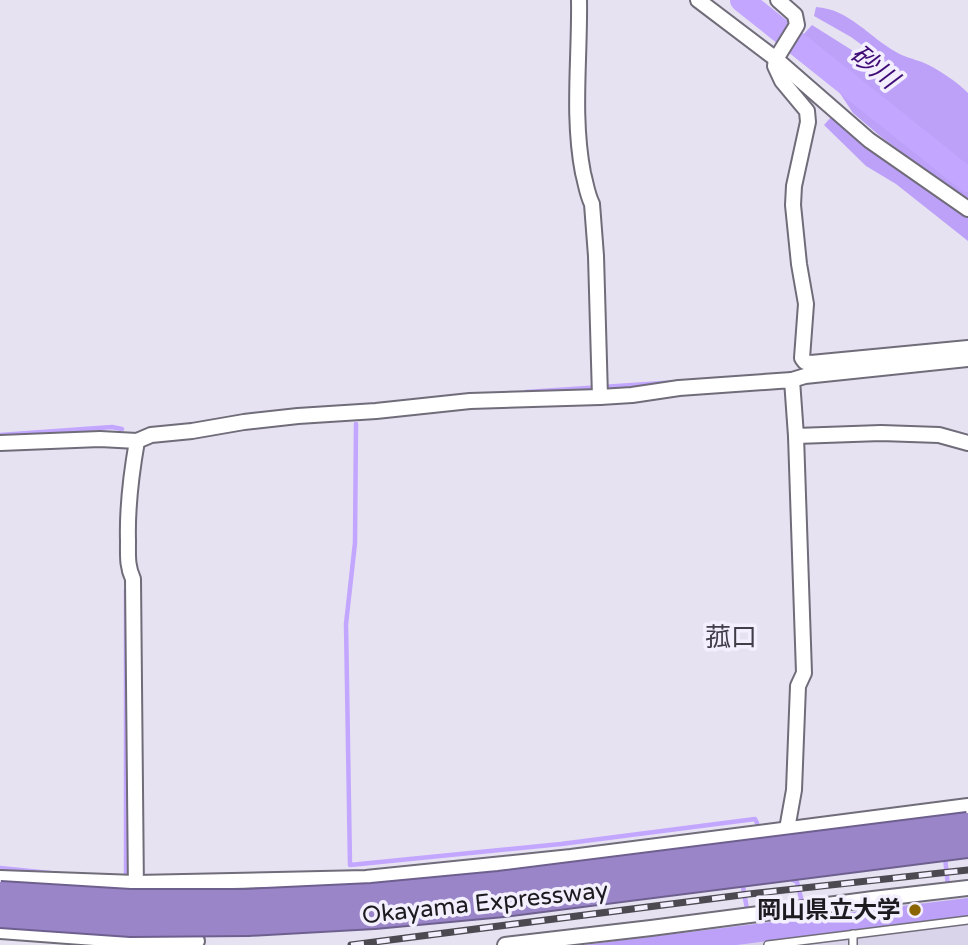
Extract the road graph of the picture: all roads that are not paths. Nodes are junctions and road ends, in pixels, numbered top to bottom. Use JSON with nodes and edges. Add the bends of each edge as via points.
{"nodes":[{"id":1,"x":579,"y":0,"type":"edge"},
{"id":2,"x":698,"y":0,"type":"edge"},
{"id":3,"x":778,"y":0,"type":"edge"},
{"id":4,"x":779,"y":53,"type":"junction"},
{"id":5,"x":968,"y":209,"type":"edge"},
{"id":6,"x":968,"y":348,"type":"edge"},
{"id":7,"x":968,"y":359,"type":"edge"},
{"id":8,"x":803,"y":372,"type":"junction"},
{"id":9,"x":600,"y":391,"type":"junction"},
{"id":10,"x":796,"y":436,"type":"junction"},
{"id":11,"x":137,"y":441,"type":"junction"},
{"id":12,"x":0,"y":443,"type":"edge"},
{"id":13,"x":968,"y":443,"type":"edge"},
{"id":14,"x":968,"y":806,"type":"edge"},
{"id":15,"x":968,"y":825,"type":"edge"},
{"id":16,"x":787,"y":829,"type":"junction"},
{"id":17,"x":968,"y":845,"type":"edge"},
{"id":18,"x":0,"y":878,"type":"edge"},
{"id":19,"x":128,"y":883,"type":"junction"},
{"id":20,"x":968,"y":888,"type":"edge"},
{"id":21,"x":0,"y":894,"type":"edge"},
{"id":22,"x":0,"y":915,"type":"edge"},
{"id":23,"x":968,"y":920,"type":"edge"},
{"id":24,"x":0,"y":931,"type":"edge"},
{"id":25,"x":853,"y":934,"type":"junction"},
{"id":26,"x":128,"y":939,"type":"junction"},
{"id":27,"x":197,"y":941,"type":"dead end"},
{"id":28,"x":505,"y":945,"type":"edge"},
{"id":29,"x":768,"y":945,"type":"edge"},
{"id":30,"x":853,"y":945,"type":"edge"}],
"edges":[{"from":1,"to":9,"type":"street","via":[[579,149],[592,204]]},
{"from":2,"to":4,"type":"street"},
{"from":3,"to":4,"type":"street","via":[[795,15],[797,25]]},
{"from":4,"to":5,"type":"street","via":[[869,140]]},
{"from":4,"to":8,"type":"street","via":[[775,66],[807,111],[808,122],[793,205],[806,304]]},
{"from":6,"to":8,"type":"street","via":[[811,363]]},
{"from":7,"to":8,"type":"street"},
{"from":8,"to":9,"type":"street","via":[[632,395]]},
{"from":8,"to":10,"type":"street"},
{"from":9,"to":11,"type":"street","via":[[244,422]]},
{"from":10,"to":13,"type":"street","via":[[939,435]]},
{"from":10,"to":16,"type":"street","via":[[804,673],[798,687],[794,790]]},
{"from":11,"to":12,"type":"street"},
{"from":11,"to":19,"type":"street","via":[[127,517],[128,569],[134,579]]},
{"from":14,"to":16,"type":"street"},
{"from":15,"to":21,"type":"highway","name":"Okayama Expressway","bridge":true,"via":[[372,896],[130,902]]},
{"from":16,"to":19,"type":"street","via":[[366,878]]},
{"from":17,"to":22,"type":"highway","name":"Okayama Expressway","bridge":true,"via":[[374,916],[131,924]]},
{"from":18,"to":19,"type":"street"},
{"from":19,"to":26,"type":"street"},
{"from":20,"to":28,"type":"street"},
{"from":23,"to":25,"type":"lane"},
{"from":24,"to":26,"type":"street"},
{"from":25,"to":29,"type":"lane"},
{"from":25,"to":30,"type":"lane"},
{"from":26,"to":27,"type":"street"}]}
